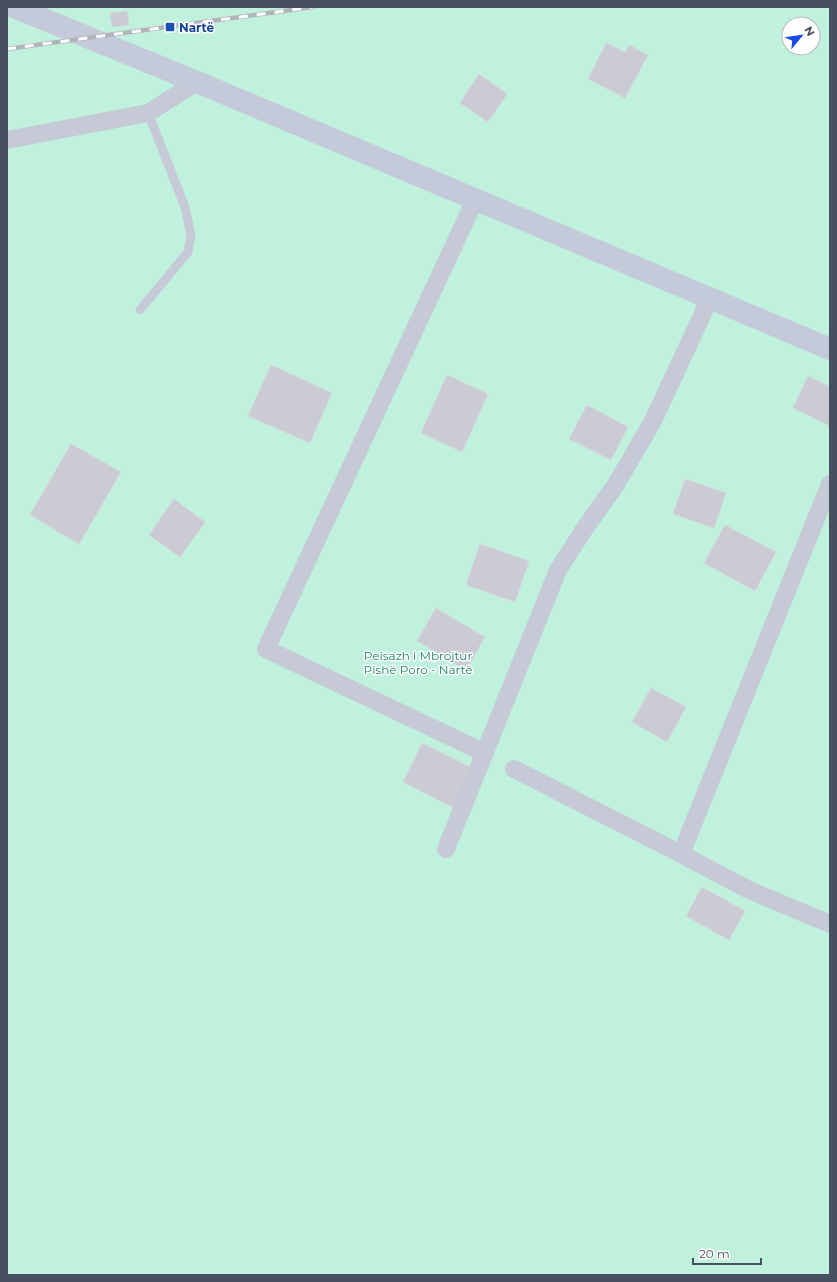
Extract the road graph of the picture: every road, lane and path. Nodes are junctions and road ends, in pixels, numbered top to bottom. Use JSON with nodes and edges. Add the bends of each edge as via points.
{"nodes":[{"id":1,"x":14,"y":7,"type":"edge"},
{"id":2,"x":197,"y":82,"type":"junction"},
{"id":3,"x":148,"y":113,"type":"junction"},
{"id":4,"x":7,"y":140,"type":"edge"},
{"id":5,"x":476,"y":200,"type":"junction"},
{"id":6,"x":710,"y":298,"type":"junction"},
{"id":7,"x":140,"y":310,"type":"dead end"},
{"id":8,"x":830,"y":348,"type":"edge"},
{"id":9,"x":830,"y":484,"type":"edge"},
{"id":10,"x":485,"y":753,"type":"junction"},
{"id":11,"x":514,"y":769,"type":"dead end"},
{"id":12,"x":446,"y":849,"type":"dead end"},
{"id":13,"x":681,"y":854,"type":"junction"},
{"id":14,"x":830,"y":924,"type":"edge"}],
"edges":[{"from":1,"to":2,"type":"street"},
{"from":2,"to":3,"type":"street"},
{"from":2,"to":5,"type":"street"},
{"from":3,"to":4,"type":"street"},
{"from":3,"to":7,"type":"lane","via":[[185,207],[190,235],[188,252]]},
{"from":5,"to":6,"type":"street"},
{"from":5,"to":10,"type":"street","via":[[266,649]]},
{"from":6,"to":8,"type":"street"},
{"from":6,"to":10,"type":"street","via":[[653,421],[615,486],[558,570]]},
{"from":9,"to":13,"type":"street"},
{"from":10,"to":12,"type":"street"},
{"from":11,"to":13,"type":"street"},
{"from":13,"to":14,"type":"street","via":[[749,890]]}]}
